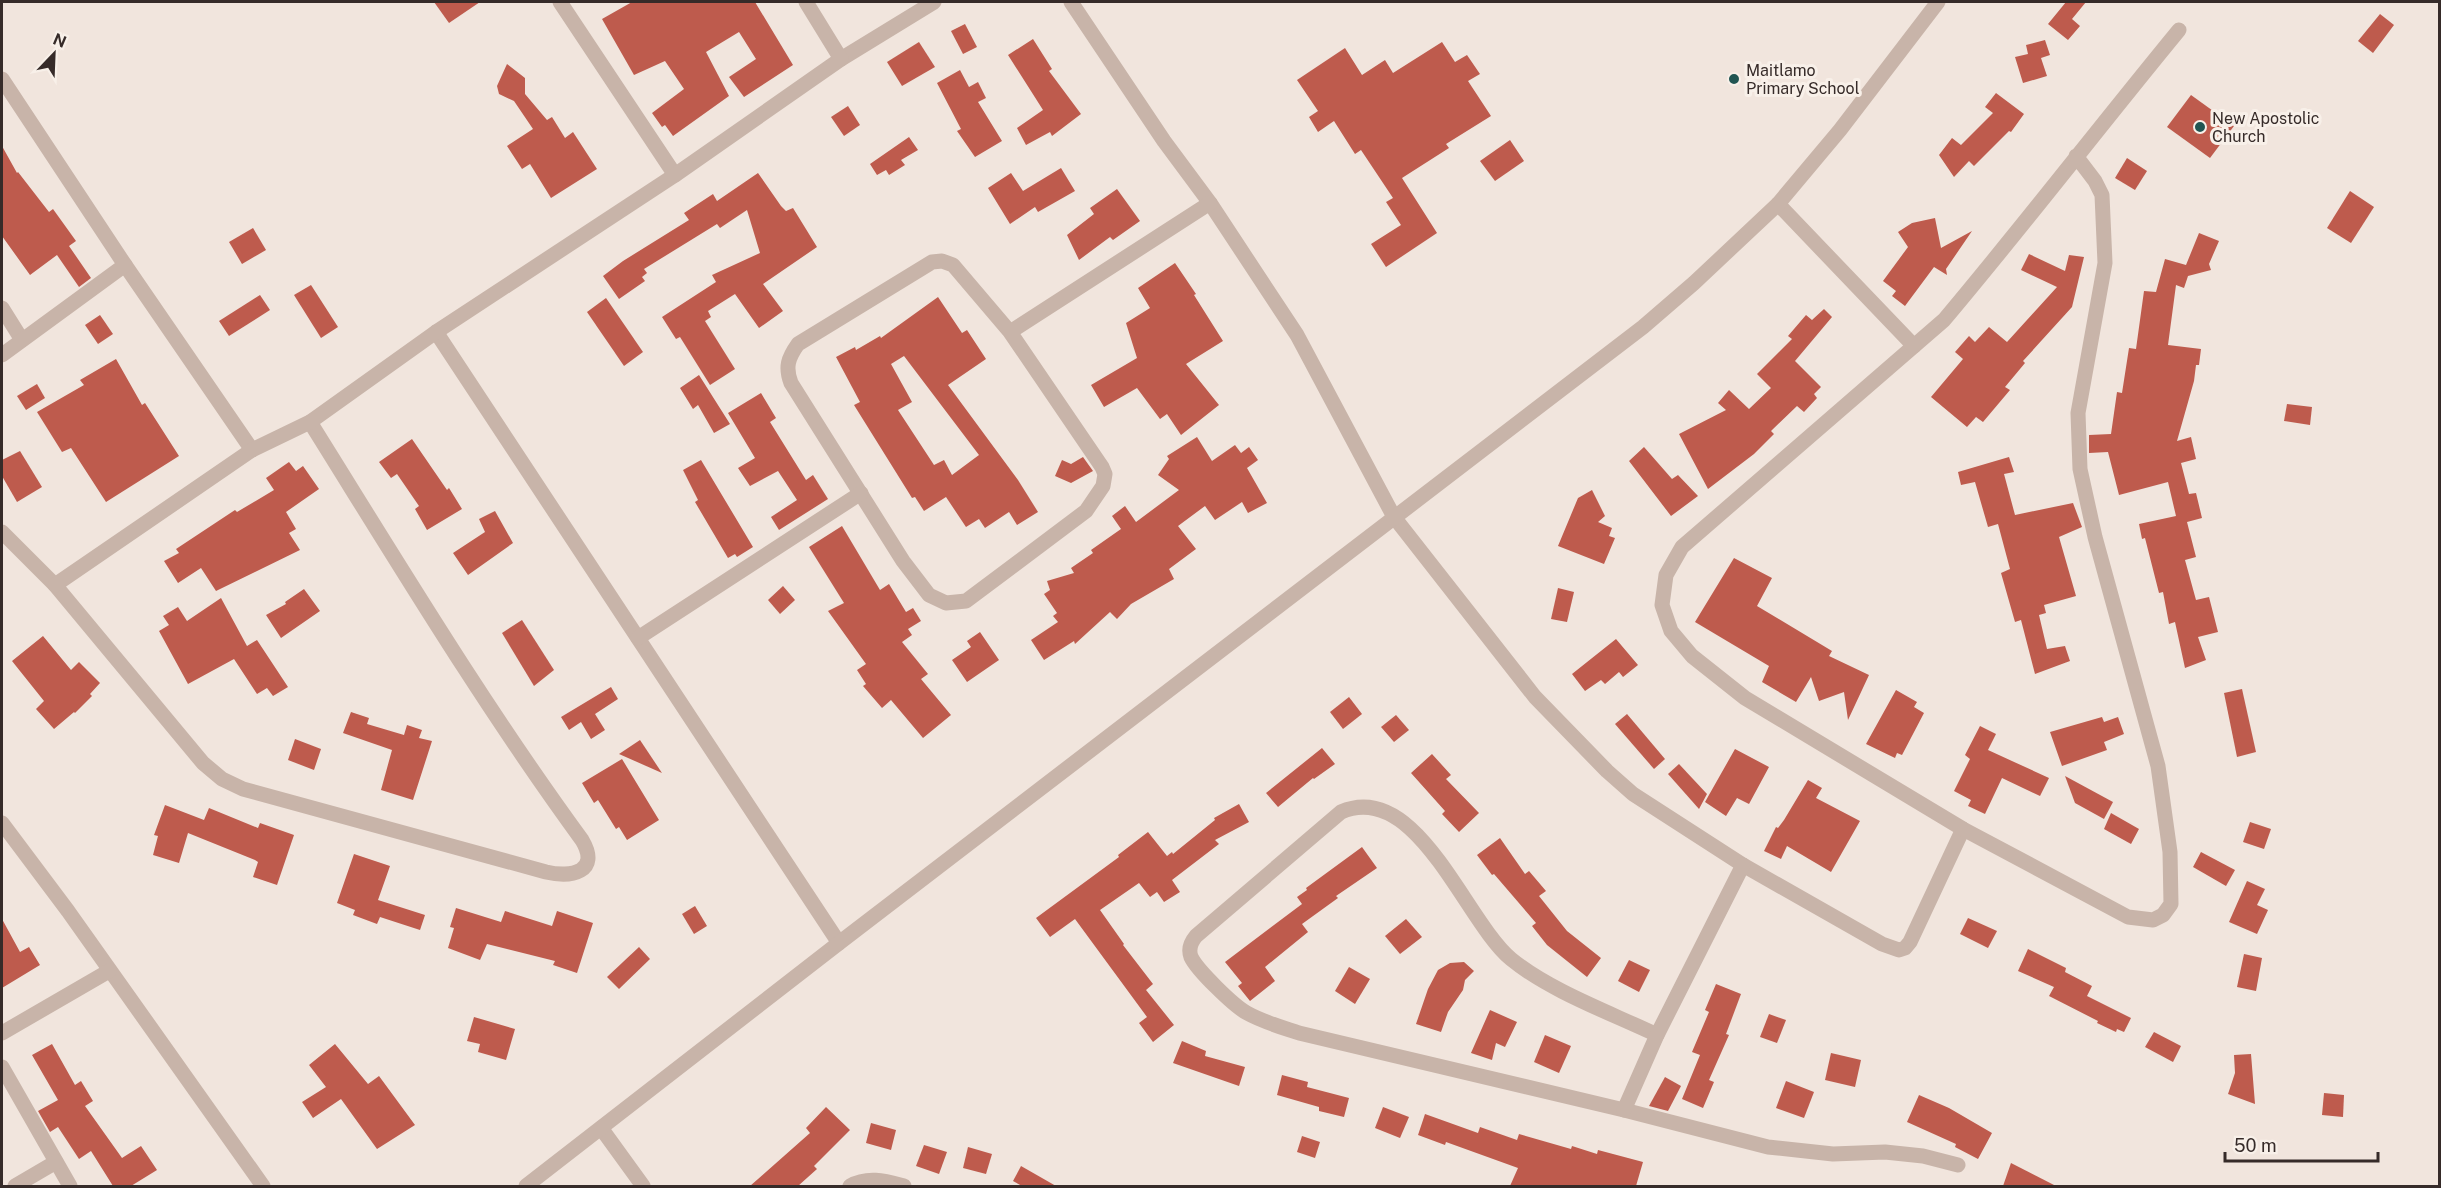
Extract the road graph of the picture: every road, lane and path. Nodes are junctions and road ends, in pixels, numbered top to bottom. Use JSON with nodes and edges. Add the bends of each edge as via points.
{"nodes":[{"id":1,"x":560,"y":2,"type":"edge"},
{"id":2,"x":806,"y":2,"type":"edge"},
{"id":3,"x":934,"y":2,"type":"edge"},
{"id":4,"x":1071,"y":2,"type":"edge"},
{"id":5,"x":1938,"y":2,"type":"edge"},
{"id":6,"x":2179,"y":30,"type":"dead end"},
{"id":7,"x":842,"y":59,"type":"junction"},
{"id":8,"x":2,"y":79,"type":"edge"},
{"id":9,"x":2076,"y":156,"type":"junction"},
{"id":10,"x":675,"y":175,"type":"junction"},
{"id":11,"x":1210,"y":203,"type":"junction"},
{"id":12,"x":1778,"y":204,"type":"junction"},
{"id":13,"x":125,"y":265,"type":"junction"},
{"id":14,"x":2,"y":308,"type":"edge"},
{"id":15,"x":436,"y":332,"type":"junction"},
{"id":16,"x":1010,"y":332,"type":"junction"},
{"id":17,"x":22,"y":340,"type":"junction"},
{"id":18,"x":1914,"y":346,"type":"junction"},
{"id":19,"x":2,"y":355,"type":"edge"},
{"id":20,"x":310,"y":422,"type":"junction"},
{"id":21,"x":252,"y":450,"type":"junction"},
{"id":22,"x":861,"y":493,"type":"junction"},
{"id":23,"x":1394,"y":517,"type":"junction"},
{"id":24,"x":2,"y":532,"type":"edge"},
{"id":25,"x":55,"y":585,"type":"junction"},
{"id":26,"x":638,"y":638,"type":"junction"},
{"id":27,"x":2,"y":823,"type":"edge"},
{"id":28,"x":1963,"y":829,"type":"junction"},
{"id":29,"x":1743,"y":866,"type":"junction"},
{"id":30,"x":839,"y":943,"type":"junction"},
{"id":31,"x":109,"y":971,"type":"junction"},
{"id":32,"x":2,"y":1033,"type":"edge"},
{"id":33,"x":1657,"y":1035,"type":"junction"},
{"id":34,"x":2,"y":1066,"type":"edge"},
{"id":35,"x":1624,"y":1110,"type":"junction"},
{"id":36,"x":601,"y":1128,"type":"junction"},
{"id":37,"x":56,"y":1162,"type":"junction"},
{"id":38,"x":1958,"y":1165,"type":"dead end"},
{"id":39,"x":15,"y":1186,"type":"edge"},
{"id":40,"x":70,"y":1186,"type":"edge"},
{"id":41,"x":263,"y":1186,"type":"edge"},
{"id":42,"x":526,"y":1186,"type":"edge"},
{"id":43,"x":643,"y":1186,"type":"edge"},
{"id":44,"x":850,"y":1186,"type":"edge"},
{"id":45,"x":904,"y":1186,"type":"edge"}],
"edges":[{"from":1,"to":10,"type":"street"},
{"from":2,"to":7,"type":"street"},
{"from":3,"to":7,"type":"street"},
{"from":4,"to":11,"type":"street"},
{"from":5,"to":12,"type":"street"},
{"from":6,"to":9,"type":"street"},
{"from":7,"to":10,"type":"street"},
{"from":8,"to":13,"type":"street"},
{"from":9,"to":18,"type":"street","via":[[1944,320]]},
{"from":9,"to":28,"type":"street","via":[[2102,195],[2105,263],[2078,413],[2080,469],[2158,766],[2170,852],[2170,904],[2163,915],[2153,920],[2128,917]]},
{"from":10,"to":15,"type":"street"},
{"from":11,"to":16,"type":"street"},
{"from":11,"to":23,"type":"street","via":[[1297,335]]},
{"from":12,"to":18,"type":"street"},
{"from":12,"to":23,"type":"street","via":[[1643,327]]},
{"from":13,"to":17,"type":"street"},
{"from":13,"to":21,"type":"street"},
{"from":14,"to":17,"type":"street"},
{"from":15,"to":20,"type":"street"},
{"from":15,"to":26,"type":"street"},
{"from":16,"to":22,"type":"street","via":[[962,273],[942,261],[922,267],[798,344],[787,362],[791,383]]},
{"from":16,"to":22,"type":"street","via":[[1105,474],[1103,486],[1086,511],[966,601],[946,603],[929,595]]},
{"from":17,"to":19,"type":"street"},
{"from":18,"to":28,"type":"street","via":[[1682,547],[1666,575],[1662,605],[1671,631],[1692,656],[1745,698]]},
{"from":20,"to":21,"type":"street"},
{"from":20,"to":25,"type":"street","via":[[447,640],[582,840],[587,857],[577,873],[559,875],[523,866],[243,789],[222,779],[203,762]]},
{"from":21,"to":25,"type":"street"},
{"from":22,"to":26,"type":"street"},
{"from":23,"to":29,"type":"street","via":[[1535,697],[1607,771],[1633,794]]},
{"from":23,"to":30,"type":"street"},
{"from":24,"to":25,"type":"street"},
{"from":26,"to":30,"type":"street"},
{"from":27,"to":31,"type":"street"},
{"from":28,"to":29,"type":"street","via":[[1903,950],[1882,944]]},
{"from":29,"to":33,"type":"street"},
{"from":30,"to":36,"type":"street"},
{"from":31,"to":32,"type":"street"},
{"from":31,"to":41,"type":"street"},
{"from":33,"to":35,"type":"street"},
{"from":33,"to":35,"type":"street","via":[[1540,980],[1511,959],[1488,936],[1424,840],[1381,810],[1349,808],[1341,812],[1196,936],[1190,946],[1192,958],[1229,999],[1265,1022]]},
{"from":34,"to":37,"type":"street"},
{"from":35,"to":38,"type":"street","via":[[1768,1147],[1833,1154],[1894,1153]]},
{"from":36,"to":42,"type":"street"},
{"from":36,"to":43,"type":"street"},
{"from":37,"to":39,"type":"street"},
{"from":37,"to":40,"type":"street"},
{"from":44,"to":45,"type":"street","via":[[862,1180],[880,1180]]}]}
